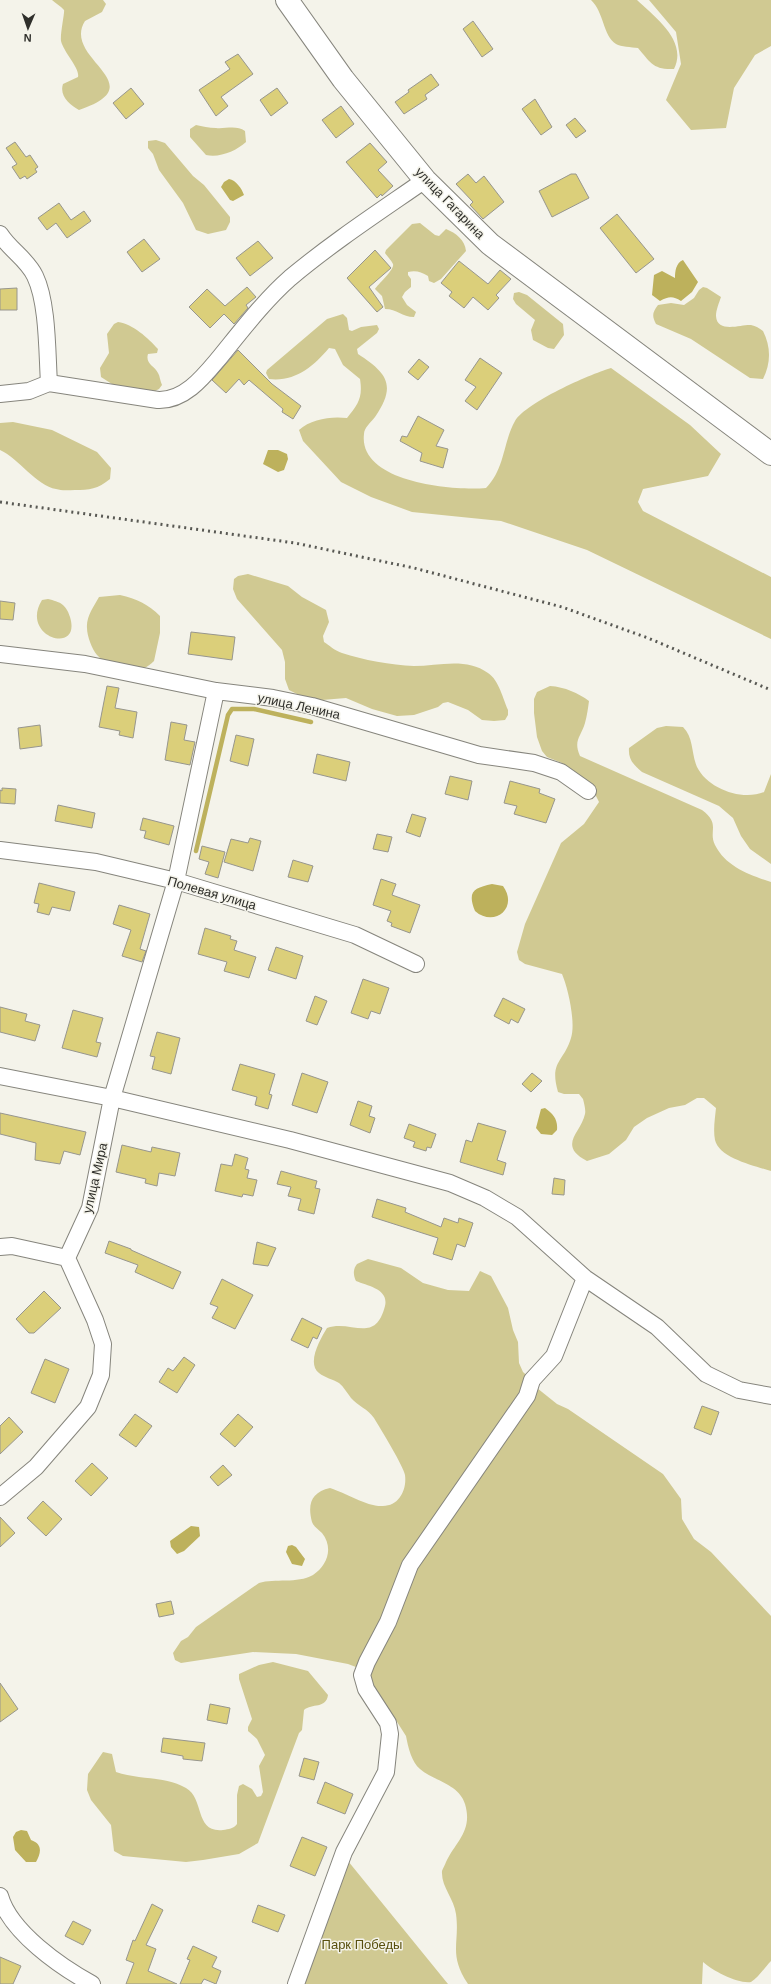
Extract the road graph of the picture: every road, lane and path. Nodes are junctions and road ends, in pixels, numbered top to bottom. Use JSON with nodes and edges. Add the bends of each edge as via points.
{"nodes":[{"id":1,"x":287,"y":0,"type":"edge"},
{"id":2,"x":425,"y":180,"type":"junction"},
{"id":3,"x":0,"y":234,"type":"edge"},
{"id":4,"x":49,"y":383,"type":"junction"},
{"id":5,"x":0,"y":394,"type":"edge"},
{"id":6,"x":771,"y":454,"type":"edge"},
{"id":7,"x":0,"y":654,"type":"edge"},
{"id":8,"x":216,"y":691,"type":"junction"},
{"id":9,"x":588,"y":791,"type":"dead end"},
{"id":10,"x":0,"y":850,"type":"edge"},
{"id":11,"x":176,"y":881,"type":"junction"},
{"id":12,"x":416,"y":964,"type":"dead end"},
{"id":13,"x":0,"y":1076,"type":"edge"},
{"id":14,"x":112,"y":1098,"type":"junction"},
{"id":15,"x":0,"y":1247,"type":"edge"},
{"id":16,"x":67,"y":1258,"type":"junction"},
{"id":17,"x":585,"y":1278,"type":"junction"},
{"id":18,"x":771,"y":1396,"type":"edge"},
{"id":19,"x":0,"y":1497,"type":"edge"},
{"id":20,"x":0,"y":1896,"type":"edge"},
{"id":21,"x":92,"y":1984,"type":"edge"},
{"id":22,"x":296,"y":1984,"type":"edge"}],
"edges":[{"from":1,"to":2,"type":"main road","name":"улица Гагарина","via":[[343,79]]},
{"from":2,"to":4,"type":"street","via":[[338,240],[289,279],[186,393],[169,401]]},
{"from":2,"to":6,"type":"main road","name":"улица Гагарина","via":[[490,244]]},
{"from":3,"to":4,"type":"street","via":[[7,245],[24,259],[35,277],[44,316]]},
{"from":4,"to":5,"type":"street","via":[[28,391]]},
{"from":7,"to":8,"type":"street","name":"улица Ленина","via":[[85,664]]},
{"from":8,"to":9,"type":"street","name":"улица Ленина","via":[[312,706],[479,754],[534,763],[561,772]]},
{"from":8,"to":11,"type":"street","name":"улица Мира"},
{"from":10,"to":11,"type":"street","name":"Полевая улица","via":[[96,862]]},
{"from":11,"to":12,"type":"street","name":"Полевая улица","via":[[356,935]]},
{"from":11,"to":14,"type":"street","name":"улица Мира"},
{"from":13,"to":14,"type":"street"},
{"from":14,"to":16,"type":"street","name":"улица Мира","via":[[90,1208]]},
{"from":14,"to":17,"type":"street","via":[[290,1140],[450,1183],[486,1198],[517,1217]]},
{"from":15,"to":16,"type":"street","via":[[12,1246]]},
{"from":16,"to":19,"type":"street","via":[[103,1344],[102,1375],[88,1407],[36,1467]]},
{"from":17,"to":18,"type":"street","via":[[657,1327],[706,1374],[739,1390]]},
{"from":17,"to":22,"type":"street","via":[[554,1356],[532,1380],[527,1396],[410,1565],[388,1622],[367,1662],[362,1675],[366,1688],[388,1723],[388,1764],[344,1852]]},
{"from":20,"to":21,"type":"street","via":[[8,1913],[44,1952],[68,1971]]}]}
